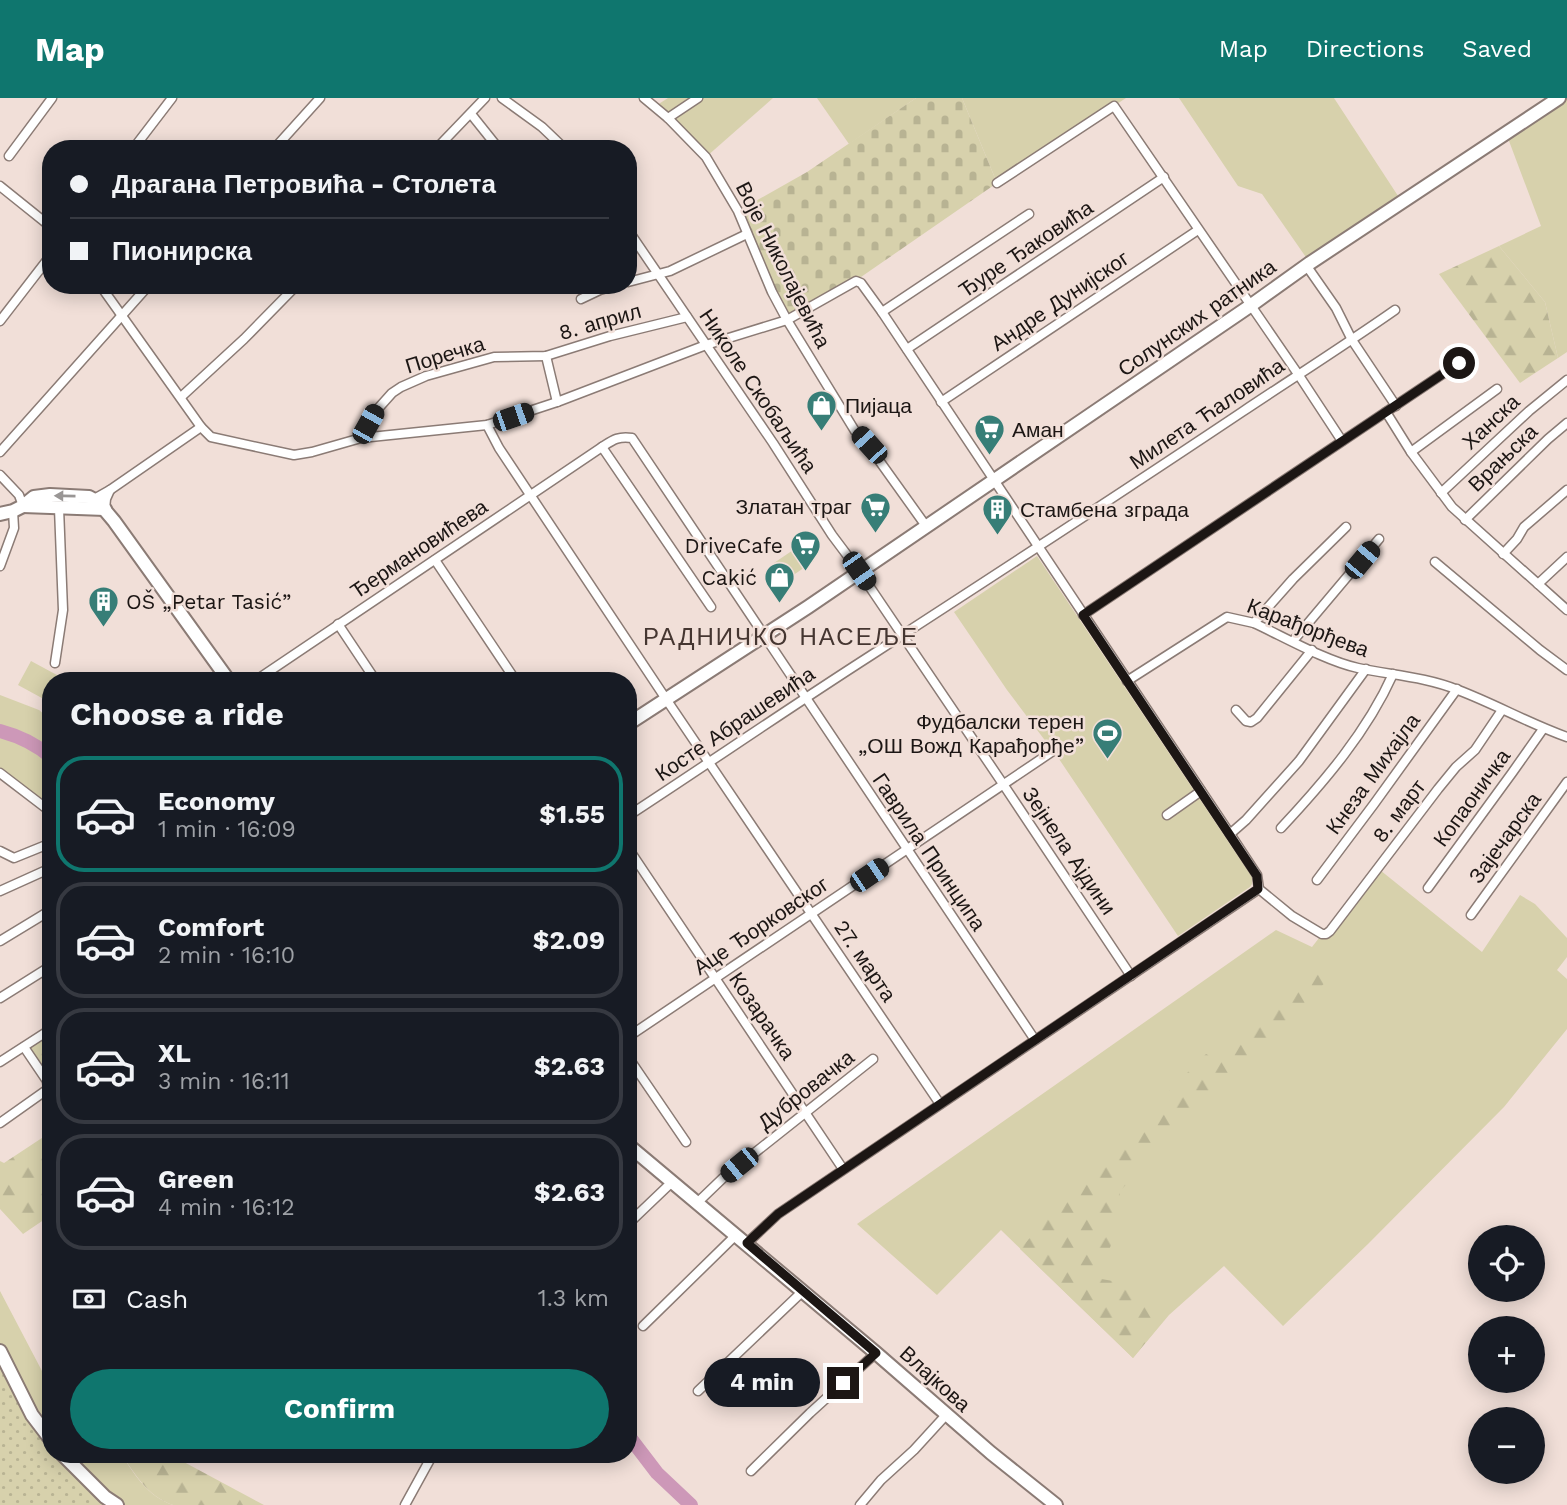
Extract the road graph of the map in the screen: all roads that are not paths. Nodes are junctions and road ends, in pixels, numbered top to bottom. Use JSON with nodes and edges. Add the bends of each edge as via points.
{"nodes":[{"id":1,"x":52,"y":98,"type":"edge"},
{"id":2,"x":172,"y":98,"type":"edge"},
{"id":3,"x":320,"y":98,"type":"edge"},
{"id":4,"x":485,"y":98,"type":"edge"},
{"id":5,"x":502,"y":98,"type":"edge"},
{"id":6,"x":644,"y":98,"type":"edge"},
{"id":7,"x":698,"y":98,"type":"edge"},
{"id":8,"x":1559,"y":98,"type":"edge"},
{"id":9,"x":471,"y":114,"type":"junction"},
{"id":10,"x":668,"y":118,"type":"junction"},
{"id":11,"x":139,"y":140,"type":"edge"},
{"id":12,"x":282,"y":140,"type":"edge"},
{"id":13,"x":445,"y":140,"type":"edge"},
{"id":14,"x":492,"y":140,"type":"edge"},
{"id":15,"x":555,"y":140,"type":"edge"},
{"id":16,"x":9,"y":156,"type":"dead end"},
{"id":17,"x":1164,"y":177,"type":"junction"},
{"id":18,"x":997,"y":183,"type":"dead end"},
{"id":19,"x":2,"y":192,"type":"edge"},
{"id":20,"x":1029,"y":214,"type":"dead end"},
{"id":21,"x":42,"y":221,"type":"edge"},
{"id":22,"x":1198,"y":230,"type":"junction"},
{"id":23,"x":747,"y":234,"type":"junction"},
{"id":24,"x":637,"y":243,"type":"edge"},
{"id":25,"x":1306,"y":265,"type":"junction"},
{"id":26,"x":42,"y":266,"type":"edge"},
{"id":27,"x":659,"y":275,"type":"junction"},
{"id":28,"x":637,"y":280,"type":"edge"},
{"id":29,"x":106,"y":294,"type":"edge"},
{"id":30,"x":141,"y":294,"type":"edge"},
{"id":31,"x":288,"y":294,"type":"edge"},
{"id":32,"x":594,"y":294,"type":"edge"},
{"id":33,"x":581,"y":299,"type":"dead end"},
{"id":34,"x":1250,"y":306,"type":"junction"},
{"id":35,"x":1395,"y":310,"type":"dead end"},
{"id":36,"x":882,"y":312,"type":"junction"},
{"id":37,"x":121,"y":316,"type":"junction"},
{"id":38,"x":687,"y":317,"type":"junction"},
{"id":39,"x":0,"y":320,"type":"edge"},
{"id":40,"x":787,"y":320,"type":"junction"},
{"id":41,"x":1352,"y":341,"type":"junction"},
{"id":42,"x":706,"y":345,"type":"junction"},
{"id":43,"x":907,"y":349,"type":"junction"},
{"id":44,"x":522,"y":356,"type":"joint"},
{"id":45,"x":546,"y":356,"type":"junction"},
{"id":46,"x":1459,"y":363,"type":"dead end"},
{"id":47,"x":1298,"y":374,"type":"junction"},
{"id":48,"x":1567,"y":380,"type":"edge"},
{"id":49,"x":1497,"y":389,"type":"dead end"},
{"id":50,"x":181,"y":397,"type":"junction"},
{"id":51,"x":557,"y":402,"type":"junction"},
{"id":52,"x":941,"y":402,"type":"junction"},
{"id":53,"x":1396,"y":406,"type":"junction"},
{"id":54,"x":1387,"y":412,"type":"junction"},
{"id":55,"x":1567,"y":423,"type":"edge"},
{"id":56,"x":488,"y":425,"type":"junction"},
{"id":57,"x":201,"y":426,"type":"junction"},
{"id":58,"x":361,"y":438,"type":"junction"},
{"id":59,"x":632,"y":438,"type":"joint"},
{"id":60,"x":1342,"y":441,"type":"junction"},
{"id":61,"x":601,"y":447,"type":"junction"},
{"id":62,"x":0,"y":452,"type":"edge"},
{"id":63,"x":1411,"y":452,"type":"junction"},
{"id":64,"x":0,"y":475,"type":"edge"},
{"id":65,"x":994,"y":481,"type":"junction"},
{"id":66,"x":110,"y":490,"type":"junction"},
{"id":67,"x":1567,"y":490,"type":"edge"},
{"id":68,"x":1441,"y":493,"type":"junction"},
{"id":69,"x":531,"y":495,"type":"junction"},
{"id":70,"x":94,"y":499,"type":"junction"},
{"id":71,"x":59,"y":508,"type":"junction"},
{"id":72,"x":105,"y":509,"type":"junction"},
{"id":73,"x":12,"y":511,"type":"edge"},
{"id":74,"x":1465,"y":520,"type":"junction"},
{"id":75,"x":926,"y":526,"type":"junction"},
{"id":76,"x":1346,"y":527,"type":"dead end"},
{"id":77,"x":1379,"y":539,"type":"dead end"},
{"id":78,"x":1039,"y":548,"type":"junction"},
{"id":79,"x":1503,"y":554,"type":"junction"},
{"id":80,"x":1567,"y":557,"type":"edge"},
{"id":81,"x":435,"y":559,"type":"junction"},
{"id":82,"x":1435,"y":562,"type":"dead end"},
{"id":83,"x":0,"y":566,"type":"edge"},
{"id":84,"x":859,"y":571,"type":"junction"},
{"id":85,"x":1538,"y":584,"type":"junction"},
{"id":86,"x":711,"y":607,"type":"dead end"},
{"id":87,"x":1567,"y":610,"type":"edge"},
{"id":88,"x":1083,"y":615,"type":"junction"},
{"id":89,"x":1254,"y":623,"type":"junction"},
{"id":90,"x":338,"y":624,"type":"junction"},
{"id":91,"x":763,"y":635,"type":"junction"},
{"id":92,"x":902,"y":635,"type":"junction"},
{"id":93,"x":1293,"y":642,"type":"junction"},
{"id":94,"x":1312,"y":650,"type":"junction"},
{"id":95,"x":55,"y":663,"type":"dead end"},
{"id":96,"x":1366,"y":669,"type":"junction"},
{"id":97,"x":1567,"y":670,"type":"edge"},
{"id":98,"x":223,"y":672,"type":"edge"},
{"id":99,"x":268,"y":672,"type":"edge"},
{"id":100,"x":370,"y":672,"type":"edge"},
{"id":101,"x":510,"y":672,"type":"edge"},
{"id":102,"x":1393,"y":674,"type":"junction"},
{"id":103,"x":1128,"y":681,"type":"junction"},
{"id":104,"x":1457,"y":689,"type":"junction"},
{"id":105,"x":805,"y":698,"type":"junction"},
{"id":106,"x":666,"y":699,"type":"junction"},
{"id":107,"x":1236,"y":710,"type":"dead end"},
{"id":108,"x":1502,"y":710,"type":"junction"},
{"id":109,"x":637,"y":718,"type":"edge"},
{"id":110,"x":1543,"y":729,"type":"junction"},
{"id":111,"x":1567,"y":737,"type":"edge"},
{"id":112,"x":1053,"y":751,"type":"dead end"},
{"id":113,"x":710,"y":763,"type":"junction"},
{"id":114,"x":0,"y":773,"type":"edge"},
{"id":115,"x":1567,"y":782,"type":"edge"},
{"id":116,"x":1003,"y":784,"type":"junction"},
{"id":117,"x":1201,"y":792,"type":"junction"},
{"id":118,"x":42,"y":805,"type":"edge"},
{"id":119,"x":637,"y":810,"type":"edge"},
{"id":120,"x":1167,"y":816,"type":"dead end"},
{"id":121,"x":1281,"y":828,"type":"dead end"},
{"id":122,"x":1230,"y":834,"type":"junction"},
{"id":123,"x":42,"y":847,"type":"edge"},
{"id":124,"x":907,"y":849,"type":"junction"},
{"id":125,"x":0,"y":851,"type":"edge"},
{"id":126,"x":637,"y":861,"type":"edge"},
{"id":127,"x":42,"y":872,"type":"edge"},
{"id":128,"x":1317,"y":880,"type":"dead end"},
{"id":129,"x":1428,"y":888,"type":"dead end"},
{"id":130,"x":1258,"y":889,"type":"junction"},
{"id":131,"x":0,"y":891,"type":"edge"},
{"id":132,"x":811,"y":913,"type":"junction"},
{"id":133,"x":42,"y":915,"type":"edge"},
{"id":134,"x":1471,"y":915,"type":"dead end"},
{"id":135,"x":0,"y":941,"type":"edge"},
{"id":136,"x":42,"y":972,"type":"edge"},
{"id":137,"x":1131,"y":976,"type":"junction"},
{"id":138,"x":716,"y":978,"type":"junction"},
{"id":139,"x":0,"y":998,"type":"edge"},
{"id":140,"x":637,"y":1031,"type":"edge"},
{"id":141,"x":42,"y":1035,"type":"edge"},
{"id":142,"x":1035,"y":1040,"type":"junction"},
{"id":143,"x":24,"y":1047,"type":"junction"},
{"id":144,"x":873,"y":1059,"type":"dead end"},
{"id":145,"x":0,"y":1062,"type":"edge"},
{"id":146,"x":637,"y":1070,"type":"edge"},
{"id":147,"x":42,"y":1074,"type":"edge"},
{"id":148,"x":42,"y":1093,"type":"edge"},
{"id":149,"x":940,"y":1104,"type":"junction"},
{"id":150,"x":806,"y":1113,"type":"junction"},
{"id":151,"x":0,"y":1123,"type":"edge"},
{"id":152,"x":686,"y":1142,"type":"dead end"},
{"id":153,"x":637,"y":1153,"type":"edge"},
{"id":154,"x":843,"y":1169,"type":"junction"},
{"id":155,"x":672,"y":1182,"type":"junction"},
{"id":156,"x":697,"y":1203,"type":"junction"},
{"id":157,"x":637,"y":1215,"type":"edge"},
{"id":158,"x":741,"y":1239,"type":"junction"},
{"id":159,"x":803,"y":1291,"type":"junction"},
{"id":160,"x":643,"y":1326,"type":"dead end"},
{"id":161,"x":0,"y":1351,"type":"edge"},
{"id":162,"x":876,"y":1353,"type":"junction"},
{"id":163,"x":698,"y":1391,"type":"dead end"},
{"id":164,"x":946,"y":1415,"type":"junction"},
{"id":165,"x":42,"y":1428,"type":"edge"},
{"id":166,"x":71,"y":1463,"type":"edge"},
{"id":167,"x":428,"y":1463,"type":"edge"},
{"id":168,"x":751,"y":1471,"type":"dead end"},
{"id":169,"x":117,"y":1505,"type":"edge"},
{"id":170,"x":405,"y":1505,"type":"edge"},
{"id":171,"x":860,"y":1505,"type":"edge"},
{"id":172,"x":1056,"y":1505,"type":"edge"}],
"edges":[{"from":1,"to":16,"type":"street"},
{"from":2,"to":11,"type":"street"},
{"from":3,"to":12,"type":"street"},
{"from":4,"to":9,"type":"street"},
{"from":5,"to":15,"type":"street"},
{"from":6,"to":10,"type":"street","name":"Воје Николајевића"},
{"from":7,"to":10,"type":"street"},
{"from":8,"to":25,"type":"main road","name":"Солунских ратника"},
{"from":9,"to":13,"type":"street"},
{"from":9,"to":14,"type":"street"},
{"from":10,"to":23,"type":"street","name":"Воје Николајевића","via":[[711,165]]},
{"from":17,"to":18,"type":"street","via":[[1114,106]]},
{"from":17,"to":22,"type":"street"},
{"from":17,"to":43,"type":"street","name":"Ђуре Ђаковића"},
{"from":19,"to":21,"type":"street"},
{"from":20,"to":36,"type":"street"},
{"from":22,"to":34,"type":"street"},
{"from":22,"to":52,"type":"street","name":"Андре Дунијског"},
{"from":23,"to":27,"type":"street"},
{"from":23,"to":40,"type":"street","name":"Воје Николајевића"},
{"from":24,"to":27,"type":"street","name":"Николе Скобаљића"},
{"from":25,"to":34,"type":"main road","name":"Солунских ратника"},
{"from":25,"to":41,"type":"street"},
{"from":26,"to":39,"type":"street"},
{"from":27,"to":28,"type":"street"},
{"from":27,"to":38,"type":"street","name":"Николе Скобаљића"},
{"from":29,"to":37,"type":"street"},
{"from":30,"to":37,"type":"street"},
{"from":31,"to":50,"type":"street"},
{"from":32,"to":33,"type":"street"},
{"from":34,"to":47,"type":"street"},
{"from":34,"to":65,"type":"main road","name":"Солунских ратника"},
{"from":35,"to":41,"type":"street","name":"Милета Ћаловића"},
{"from":36,"to":40,"type":"street","via":[[856,281]]},
{"from":36,"to":43,"type":"street"},
{"from":37,"to":50,"type":"street"},
{"from":37,"to":62,"type":"street"},
{"from":38,"to":42,"type":"street","name":"Николе Скобаљића"},
{"from":38,"to":45,"type":"street","name":"8. април"},
{"from":40,"to":42,"type":"street"},
{"from":40,"to":75,"type":"street","name":"Воје Николајевића","via":[[855,431]]},
{"from":41,"to":47,"type":"street","name":"Милета Ћаловића"},
{"from":41,"to":53,"type":"street"},
{"from":42,"to":51,"type":"street"},
{"from":42,"to":84,"type":"street","name":"Николе Скобаљића"},
{"from":43,"to":52,"type":"street"},
{"from":44,"to":45,"type":"street","name":"8. април"},
{"from":44,"to":58,"type":"street","name":"Поречка","via":[[472,362],[401,387],[375,412]]},
{"from":45,"to":51,"type":"street"},
{"from":46,"to":53,"type":"street"},
{"from":47,"to":60,"type":"street"},
{"from":47,"to":78,"type":"street","name":"Милета Ћаловића"},
{"from":48,"to":68,"type":"street","name":"Ханска"},
{"from":49,"to":63,"type":"street"},
{"from":50,"to":57,"type":"street"},
{"from":51,"to":56,"type":"street"},
{"from":52,"to":65,"type":"street"},
{"from":53,"to":54,"type":"street"},
{"from":54,"to":60,"type":"street"},
{"from":54,"to":63,"type":"street"},
{"from":55,"to":74,"type":"street","name":"Врањска"},
{"from":56,"to":58,"type":"street"},
{"from":56,"to":69,"type":"street","name":"27. марта"},
{"from":57,"to":58,"type":"street","via":[[218,440],[294,455]]},
{"from":57,"to":66,"type":"street"},
{"from":59,"to":61,"type":"street","name":"Ђермановићева","via":[[614,439]]},
{"from":59,"to":91,"type":"street","name":"Гаврила Принципа"},
{"from":60,"to":88,"type":"street"},
{"from":61,"to":69,"type":"street","name":"Ђермановићева"},
{"from":61,"to":86,"type":"street"},
{"from":63,"to":68,"type":"street"},
{"from":64,"to":73,"type":"street","via":[[19,495]]},
{"from":65,"to":75,"type":"main road","name":"Солунских ратника"},
{"from":65,"to":78,"type":"street"},
{"from":66,"to":70,"type":"street"},
{"from":66,"to":72,"type":"street"},
{"from":67,"to":79,"type":"street","via":[[1524,527]]},
{"from":68,"to":74,"type":"street"},
{"from":69,"to":81,"type":"street","name":"Ђермановићева"},
{"from":69,"to":106,"type":"street","name":"27. марта"},
{"from":70,"to":72,"type":"main road"},
{"from":70,"to":73,"type":"main road","one_way":true,"via":[[34,497]]},
{"from":71,"to":72,"type":"main road"},
{"from":71,"to":73,"type":"main road"},
{"from":71,"to":95,"type":"street","via":[[63,610]]},
{"from":72,"to":98,"type":"main road"},
{"from":73,"to":83,"type":"street","via":[[14,528]]},
{"from":74,"to":79,"type":"street"},
{"from":75,"to":84,"type":"main road","name":"Солунских ратника"},
{"from":76,"to":89,"type":"street"},
{"from":77,"to":93,"type":"street"},
{"from":78,"to":88,"type":"street"},
{"from":78,"to":92,"type":"street","name":"Косте Абрашевића"},
{"from":79,"to":85,"type":"street"},
{"from":80,"to":85,"type":"street"},
{"from":81,"to":90,"type":"street","name":"Ђермановићева"},
{"from":81,"to":101,"type":"street"},
{"from":82,"to":97,"type":"street"},
{"from":84,"to":91,"type":"main road","name":"Солунских ратника"},
{"from":84,"to":92,"type":"street","name":"Зејнела Ајдини"},
{"from":85,"to":87,"type":"street"},
{"from":88,"to":103,"type":"street"},
{"from":89,"to":93,"type":"street","name":"Карађорђева"},
{"from":89,"to":103,"type":"street","name":"Карађорђева","via":[[1227,617]]},
{"from":90,"to":99,"type":"street","name":"Ђермановићева"},
{"from":90,"to":100,"type":"street"},
{"from":91,"to":105,"type":"street","name":"Гаврила Принципа"},
{"from":91,"to":106,"type":"main road","name":"Солунских ратника"},
{"from":92,"to":105,"type":"street","name":"Косте Абрашевића"},
{"from":92,"to":116,"type":"street","name":"Зејнела Ајдини"},
{"from":93,"to":94,"type":"street","name":"Карађорђева"},
{"from":94,"to":96,"type":"street","name":"Карађорђева"},
{"from":94,"to":107,"type":"street","via":[[1257,718],[1246,721]]},
{"from":96,"to":102,"type":"street","name":"Карађорђева"},
{"from":96,"to":122,"type":"street","via":[[1299,761]]},
{"from":102,"to":104,"type":"street","name":"Карађорђева"},
{"from":102,"to":121,"type":"street","via":[[1357,737]]},
{"from":103,"to":117,"type":"street"},
{"from":104,"to":108,"type":"street","name":"Карађорђева"},
{"from":104,"to":128,"type":"street","name":"Кнеза Михајла"},
{"from":105,"to":113,"type":"street","name":"Косте Абрашевића"},
{"from":105,"to":124,"type":"street","name":"Гаврила Принципа"},
{"from":106,"to":109,"type":"main road","name":"Солунских ратника"},
{"from":106,"to":113,"type":"street","name":"27. марта"},
{"from":108,"to":110,"type":"street","name":"Карађорђева"},
{"from":108,"to":130,"type":"street","name":"8. март","via":[[1326,934],[1292,916]]},
{"from":110,"to":111,"type":"street","name":"Карађорђева"},
{"from":110,"to":129,"type":"street","name":"Копаоничка"},
{"from":112,"to":116,"type":"street","name":"Аце Ђорковског"},
{"from":113,"to":119,"type":"street","name":"Косте Абрашевића"},
{"from":113,"to":132,"type":"street","name":"27. марта"},
{"from":114,"to":118,"type":"street"},
{"from":115,"to":134,"type":"street","name":"Зајечарска"},
{"from":116,"to":124,"type":"street","name":"Аце Ђорковског"},
{"from":116,"to":137,"type":"street","name":"Зејнела Ајдини"},
{"from":117,"to":120,"type":"street"},
{"from":117,"to":122,"type":"street"},
{"from":122,"to":130,"type":"street","via":[[1257,876]]},
{"from":123,"to":125,"type":"street","via":[[14,858]]},
{"from":124,"to":132,"type":"street","name":"Аце Ђорковског"},
{"from":124,"to":142,"type":"street","name":"Гаврила Принципа"},
{"from":126,"to":138,"type":"street","name":"Козарачка"},
{"from":127,"to":131,"type":"street"},
{"from":130,"to":137,"type":"street"},
{"from":132,"to":138,"type":"street","name":"Аце Ђорковског"},
{"from":132,"to":149,"type":"street","name":"27. марта"},
{"from":133,"to":135,"type":"street"},
{"from":136,"to":139,"type":"street"},
{"from":137,"to":142,"type":"street"},
{"from":138,"to":140,"type":"street","name":"Аце Ђорковског"},
{"from":138,"to":150,"type":"street","name":"Козарачка"},
{"from":141,"to":143,"type":"street"},
{"from":142,"to":149,"type":"street"},
{"from":143,"to":145,"type":"street"},
{"from":143,"to":147,"type":"street"},
{"from":144,"to":150,"type":"street","name":"Дубровачка"},
{"from":146,"to":152,"type":"street"},
{"from":148,"to":151,"type":"street"},
{"from":149,"to":154,"type":"street"},
{"from":150,"to":154,"type":"street","name":"Козарачка"},
{"from":150,"to":156,"type":"street","name":"Дубровачка"},
{"from":153,"to":155,"type":"main road","name":"Влајкова"},
{"from":154,"to":158,"type":"street"},
{"from":155,"to":156,"type":"main road","name":"Влајкова"},
{"from":155,"to":157,"type":"street"},
{"from":156,"to":158,"type":"main road","name":"Влајкова"},
{"from":158,"to":159,"type":"main road","name":"Влајкова"},
{"from":158,"to":160,"type":"street"},
{"from":159,"to":162,"type":"main road","name":"Влајкова"},
{"from":159,"to":163,"type":"street"},
{"from":161,"to":165,"type":"main road"},
{"from":162,"to":164,"type":"main road","name":"Влајкова"},
{"from":162,"to":168,"type":"street"},
{"from":164,"to":171,"type":"street"},
{"from":164,"to":172,"type":"main road","name":"Влајкова"},
{"from":166,"to":169,"type":"main road"},
{"from":167,"to":170,"type":"street"}]}
